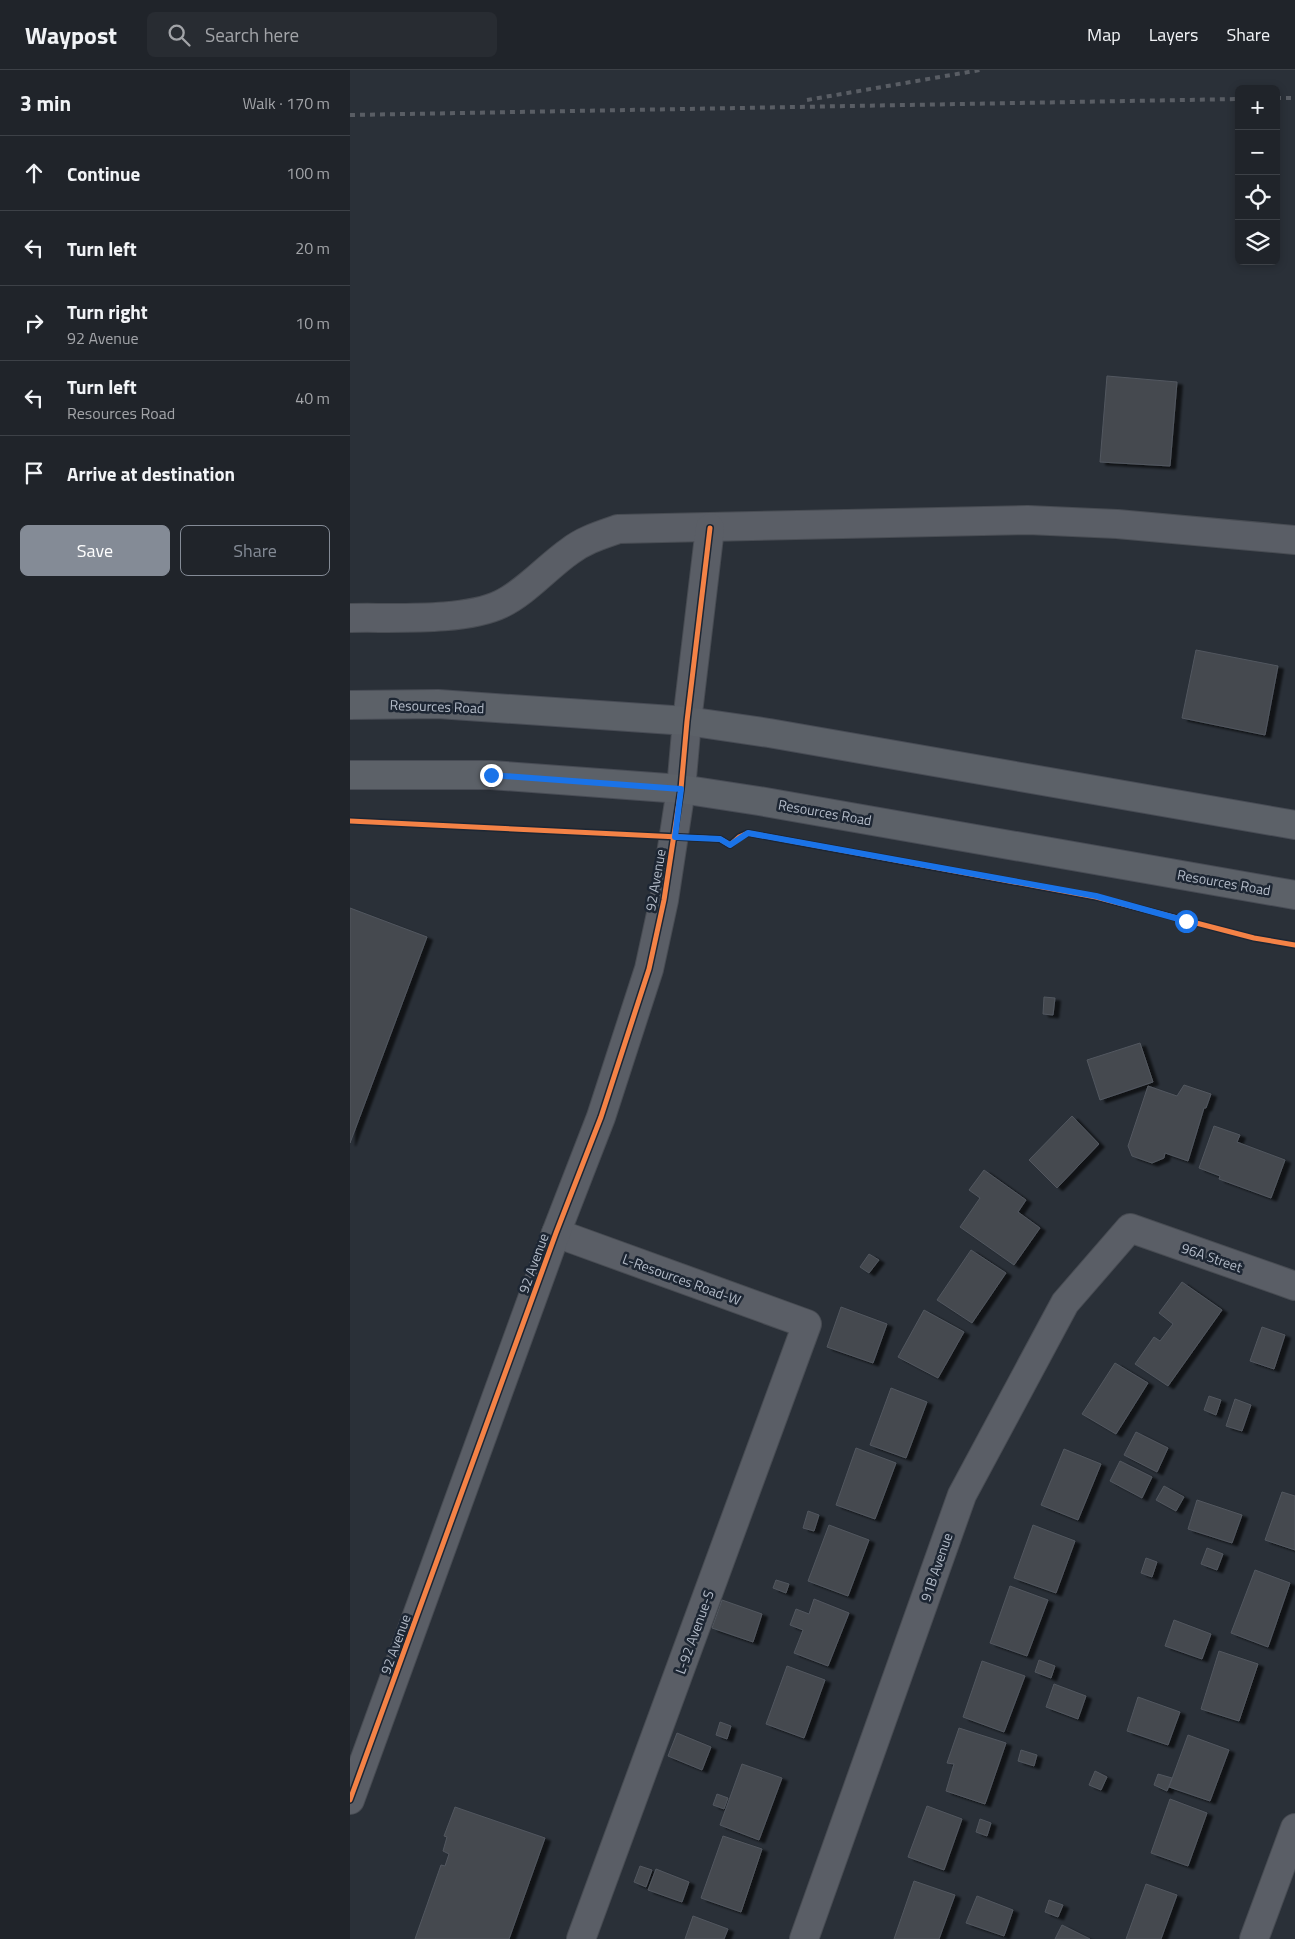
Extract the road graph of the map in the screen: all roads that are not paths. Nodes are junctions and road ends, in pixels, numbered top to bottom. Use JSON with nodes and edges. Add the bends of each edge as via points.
{"nodes":[{"id":1,"x":710,"y":528,"type":"junction"},
{"id":2,"x":1295,"y":540,"type":"edge"},
{"id":3,"x":350,"y":618,"type":"edge"},
{"id":4,"x":350,"y":705,"type":"edge"},
{"id":5,"x":687,"y":722,"type":"junction"},
{"id":6,"x":350,"y":775,"type":"edge"},
{"id":7,"x":681,"y":789,"type":"junction"},
{"id":8,"x":1295,"y":825,"type":"edge"},
{"id":9,"x":1295,"y":895,"type":"edge"},
{"id":10,"x":1130,"y":1228,"type":"joint"},
{"id":11,"x":556,"y":1233,"type":"junction"},
{"id":12,"x":1295,"y":1286,"type":"edge"},
{"id":13,"x":807,"y":1324,"type":"joint"},
{"id":14,"x":350,"y":1800,"type":"edge"},
{"id":15,"x":1295,"y":1828,"type":"edge"},
{"id":16,"x":581,"y":1939,"type":"edge"},
{"id":17,"x":804,"y":1939,"type":"edge"},
{"id":18,"x":1254,"y":1939,"type":"edge"}],
"edges":[{"from":1,"to":2,"type":"street","via":[[1028,520],[1117,524]]},
{"from":1,"to":3,"type":"street","via":[[618,529],[591,538],[501,604],[477,613]]},
{"from":1,"to":5,"type":"street","name":"92 Avenue"},
{"from":4,"to":5,"type":"main road","name":"Resources Road","via":[[438,704]]},
{"from":5,"to":7,"type":"street","name":"92 Avenue"},
{"from":5,"to":8,"type":"main road","name":"Resources Road","via":[[779,735]]},
{"from":6,"to":7,"type":"main road","name":"Resources Road","via":[[491,775]]},
{"from":7,"to":9,"type":"main road","name":"Resources Road"},
{"from":7,"to":11,"type":"street","name":"92 Avenue","via":[[664,900],[649,969],[602,1117]]},
{"from":10,"to":12,"type":"street","name":"96A Street"},
{"from":10,"to":17,"type":"street","name":"91B Avenue","via":[[1065,1303],[962,1495]]},
{"from":11,"to":13,"type":"street","name":"L-Resources Road-W"},
{"from":11,"to":14,"type":"street","name":"92 Avenue"},
{"from":13,"to":16,"type":"street","name":"L-92 Avenue-S"},
{"from":15,"to":18,"type":"street"}]}
